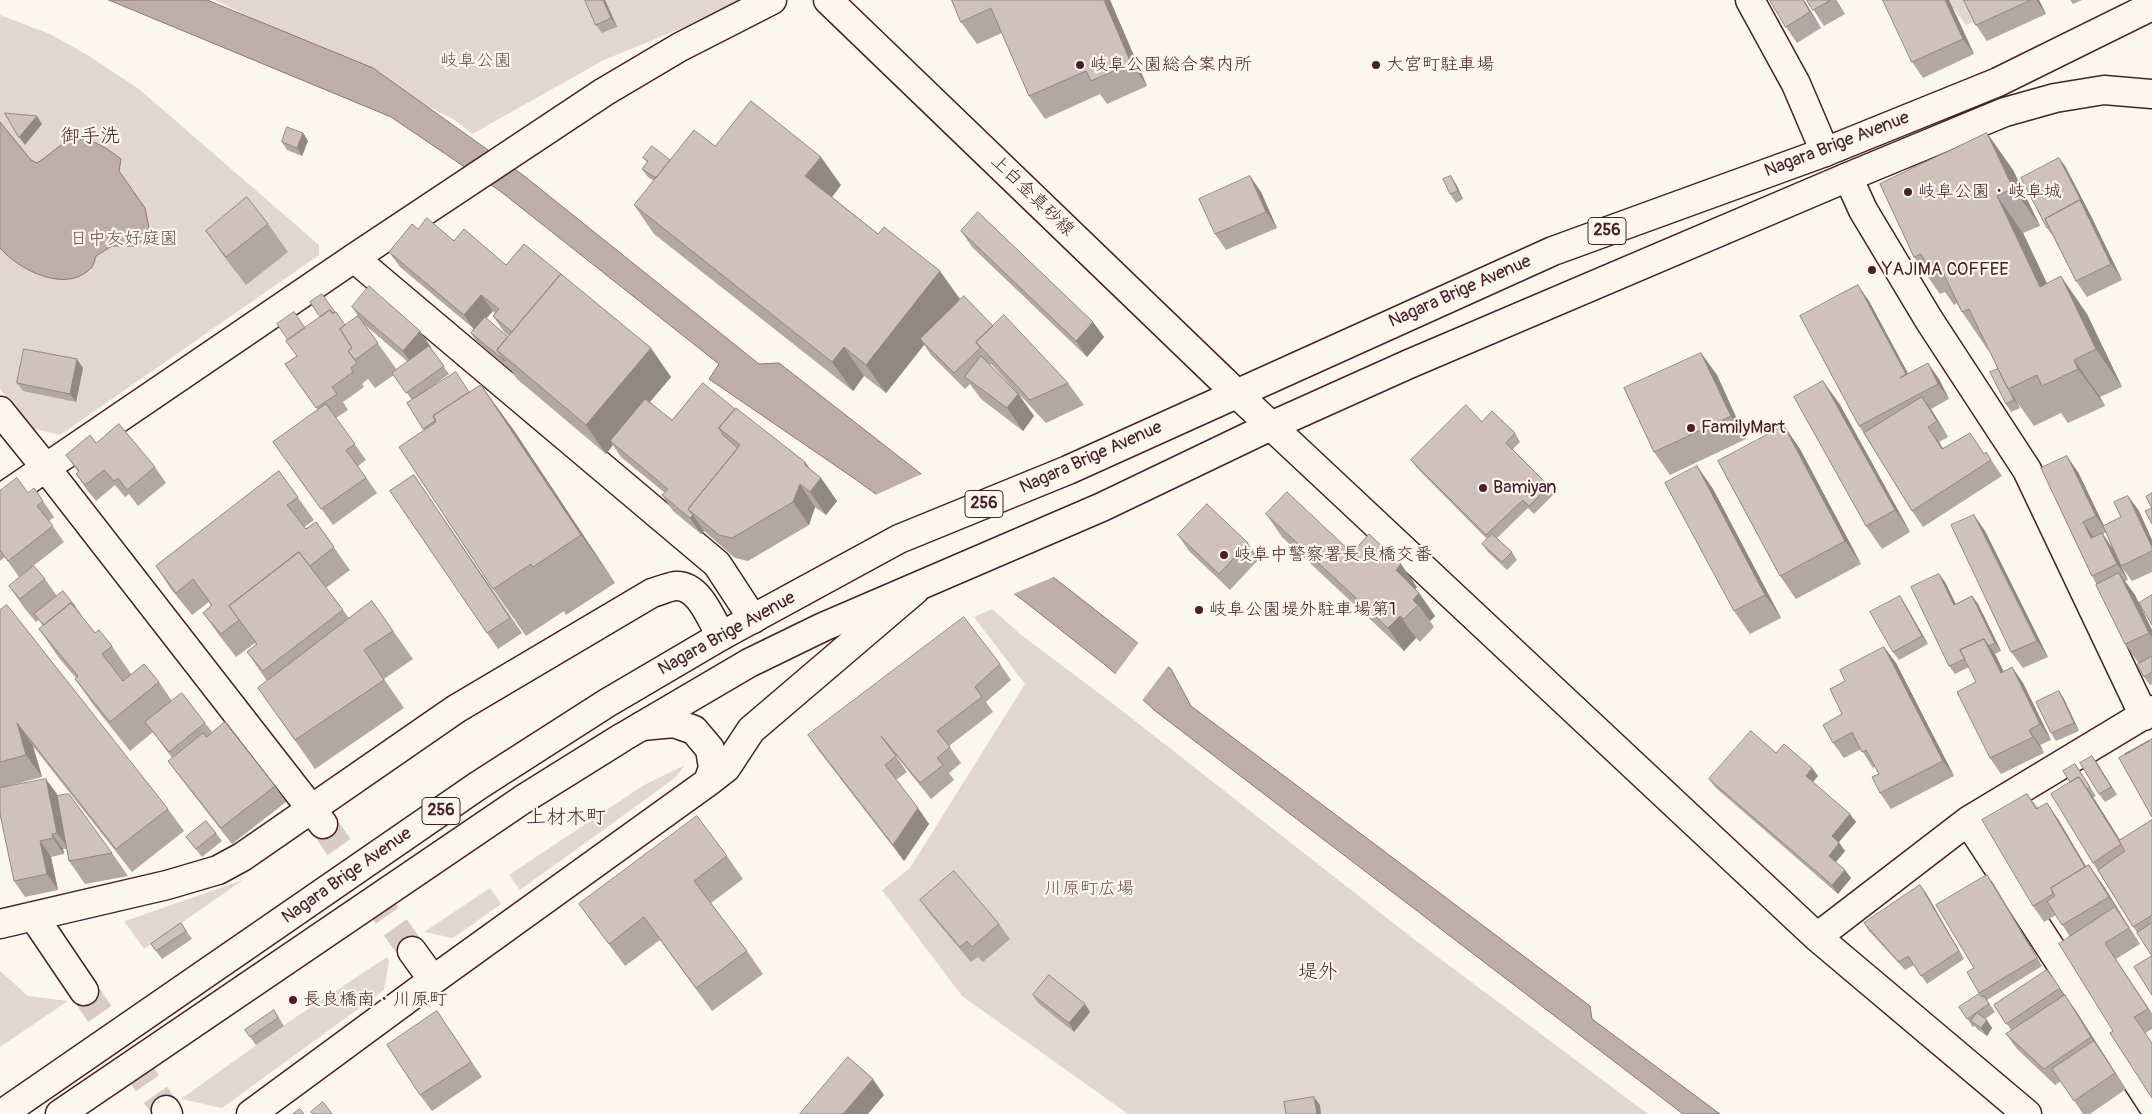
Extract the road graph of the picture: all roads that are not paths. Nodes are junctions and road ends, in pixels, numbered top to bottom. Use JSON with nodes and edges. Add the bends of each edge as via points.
{"nodes":[{"id":1,"x":772,"y":0,"type":"edge"},
{"id":2,"x":828,"y":0,"type":"edge"},
{"id":3,"x":1750,"y":0,"type":"edge"},
{"id":4,"x":2152,"y":6,"type":"edge"},
{"id":5,"x":2152,"y":94,"type":"edge"},
{"id":6,"x":1825,"y":152,"type":"junction"},
{"id":7,"x":1848,"y":176,"type":"junction"},
{"id":8,"x":361,"y":254,"type":"junction"},
{"id":9,"x":1236,"y":392,"type":"junction"},
{"id":10,"x":0,"y":411,"type":"edge"},
{"id":11,"x":1271,"y":426,"type":"junction"},
{"id":12,"x":46,"y":468,"type":"junction"},
{"id":13,"x":0,"y":499,"type":"edge"},
{"id":14,"x":930,"y":581,"type":"junction"},
{"id":15,"x":753,"y":619,"type":"junction"},
{"id":16,"x":721,"y":636,"type":"junction"},
{"id":17,"x":2148,"y":713,"type":"edge"},
{"id":18,"x":642,"y":726,"type":"junction"},
{"id":19,"x":708,"y":782,"type":"junction"},
{"id":20,"x":317,"y":816,"type":"junction"},
{"id":21,"x":1968,"y":821,"type":"junction"},
{"id":22,"x":34,"y":917,"type":"junction"},
{"id":23,"x":0,"y":924,"type":"edge"},
{"id":24,"x":1817,"y":936,"type":"junction"},
{"id":25,"x":412,"y":950,"type":"tunnel mouth"},
{"id":26,"x":433,"y":980,"type":"junction"},
{"id":27,"x":84,"y":990,"type":"tunnel mouth"},
{"id":28,"x":2152,"y":1104,"type":"edge"},
{"id":29,"x":2,"y":1114,"type":"edge"},
{"id":30,"x":60,"y":1114,"type":"edge"},
{"id":31,"x":251,"y":1114,"type":"edge"},
{"id":32,"x":2028,"y":1114,"type":"edge"}],
"edges":[{"from":1,"to":8,"type":"main road","via":[[680,47],[604,92]]},
{"from":2,"to":9,"type":"main road","name":"上白金真砂線"},
{"from":3,"to":6,"type":"main road","via":[[1796,84]]},
{"from":4,"to":6,"type":"main road","name":"Nagara Brige Avenue","number":"256","via":[[1998,82]]},
{"from":5,"to":7,"type":"main road","name":"Nagara Brige Avenue","number":"256","via":[[2104,90],[2055,98],[2005,112]]},
{"from":6,"to":9,"type":"main road","name":"Nagara Brige Avenue","number":"256","via":[[1554,251]]},
{"from":7,"to":11,"type":"main road","name":"Nagara Brige Avenue","number":"256"},
{"from":7,"to":17,"type":"main road","via":[[1863,210],[1929,320],[2027,470]]},
{"from":8,"to":12,"type":"main road"},
{"from":8,"to":15,"type":"main road","via":[[717,564]]},
{"from":9,"to":11,"type":"main road","name":"上白金真砂線"},
{"from":9,"to":15,"type":"main road","name":"Nagara Brige Avenue","number":"256","via":[[1068,470],[899,539]]},
{"from":10,"to":12,"type":"main road"},
{"from":11,"to":14,"type":"main road","name":"Nagara Brige Avenue","number":"256","via":[[1102,507]]},
{"from":11,"to":24,"type":"main road","name":"上白金真砂線"},
{"from":12,"to":13,"type":"main road"},
{"from":12,"to":20,"type":"main road"},
{"from":14,"to":18,"type":"main road","name":"Nagara Brige Avenue","number":"256","via":[[749,663]]},
{"from":14,"to":19,"type":"main road","via":[[751,730],[726,768]]},
{"from":15,"to":16,"type":"main road","name":"Nagara Brige Avenue","number":"256"},
{"from":16,"to":20,"type":"main road","via":[[698,596],[690,589],[676,586],[652,593],[456,709]]},
{"from":16,"to":29,"type":"main road","name":"Nagara Brige Avenue","number":"256","via":[[607,703],[479,785]]},
{"from":17,"to":21,"type":"main road"},
{"from":18,"to":19,"type":"main road","via":[[674,722],[694,730],[710,749],[713,768]]},
{"from":18,"to":30,"type":"main road","name":"Nagara Brige Avenue","number":"256","via":[[522,800]]},
{"from":19,"to":26,"type":"main road"},
{"from":20,"to":22,"type":"main road","via":[[218,870],[167,886]]},
{"from":21,"to":24,"type":"main road"},
{"from":21,"to":28,"type":"main road"},
{"from":22,"to":23,"type":"main road"},
{"from":22,"to":27,"type":"main road"},
{"from":24,"to":32,"type":"main road","name":"上白金真砂線"},
{"from":25,"to":26,"type":"main road"},
{"from":26,"to":31,"type":"main road"}]}
